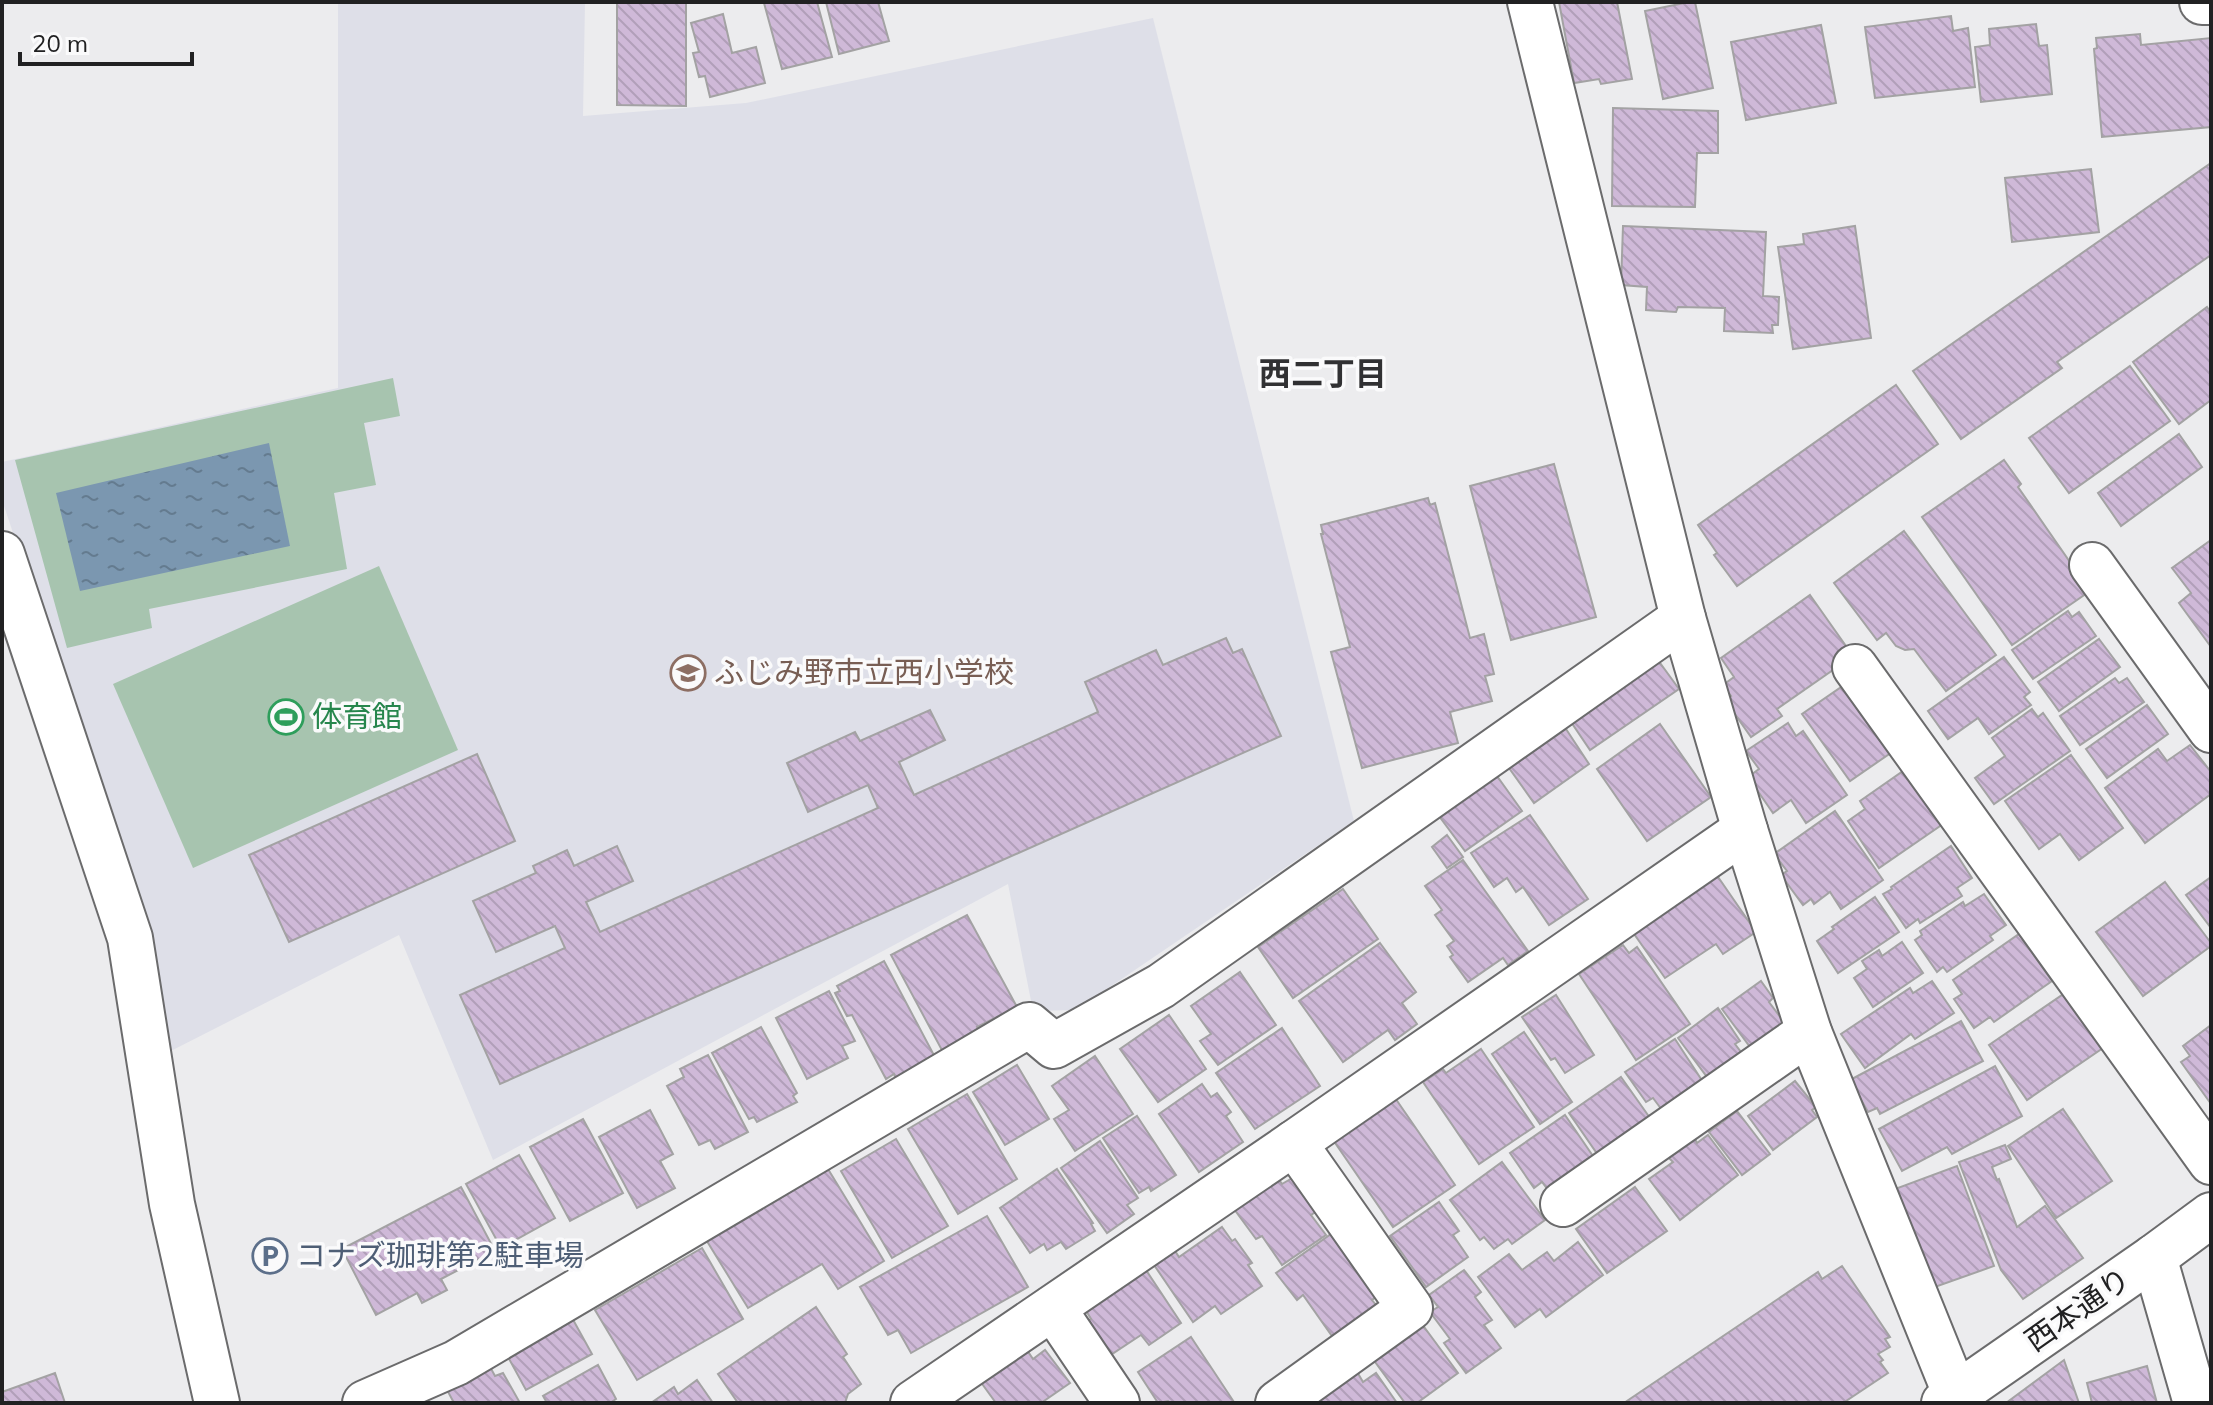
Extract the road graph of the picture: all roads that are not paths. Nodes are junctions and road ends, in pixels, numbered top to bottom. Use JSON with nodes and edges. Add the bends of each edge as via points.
{"nodes":[{"id":1,"x":1530,"y":2,"type":"edge"},
{"id":2,"x":2202,"y":2,"type":"edge"},
{"id":3,"x":2211,"y":2,"type":"edge"},
{"id":4,"x":2,"y":554,"type":"edge"},
{"id":5,"x":2092,"y":565,"type":"dead end"},
{"id":6,"x":1683,"y":618,"type":"junction"},
{"id":7,"x":1855,"y":667,"type":"dead end"},
{"id":8,"x":2211,"y":730,"type":"edge"},
{"id":9,"x":1745,"y":830,"type":"junction"},
{"id":10,"x":1809,"y":1032,"type":"junction"},
{"id":11,"x":1294,"y":1143,"type":"junction"},
{"id":12,"x":2211,"y":1162,"type":"edge"},
{"id":13,"x":1563,"y":1204,"type":"dead end"},
{"id":14,"x":2211,"y":1215,"type":"edge"},
{"id":15,"x":2154,"y":1257,"type":"junction"},
{"id":16,"x":1053,"y":1308,"type":"junction"},
{"id":17,"x":1953,"y":1400,"type":"edge"},
{"id":18,"x":217,"y":1403,"type":"edge"},
{"id":19,"x":365,"y":1403,"type":"edge"},
{"id":20,"x":913,"y":1403,"type":"edge"},
{"id":21,"x":1117,"y":1403,"type":"edge"},
{"id":22,"x":1278,"y":1403,"type":"edge"},
{"id":23,"x":2196,"y":1403,"type":"edge"}],
"edges":[{"from":1,"to":6,"type":"street"},
{"from":2,"to":3,"type":"street"},
{"from":4,"to":18,"type":"street","via":[[130,938],[172,1204]]},
{"from":5,"to":8,"type":"street"},
{"from":6,"to":9,"type":"street"},
{"from":6,"to":19,"type":"street","via":[[1161,986],[1054,1046],[1029,1025],[456,1363]]},
{"from":7,"to":12,"type":"street"},
{"from":9,"to":10,"type":"street"},
{"from":9,"to":11,"type":"street"},
{"from":10,"to":13,"type":"street"},
{"from":10,"to":17,"type":"street"},
{"from":11,"to":16,"type":"street"},
{"from":11,"to":22,"type":"street","via":[[1410,1308]]},
{"from":14,"to":15,"type":"street","name":"西本通り"},
{"from":15,"to":17,"type":"street","name":"西本通り"},
{"from":15,"to":23,"type":"street"},
{"from":16,"to":20,"type":"street"},
{"from":16,"to":21,"type":"street"}]}
